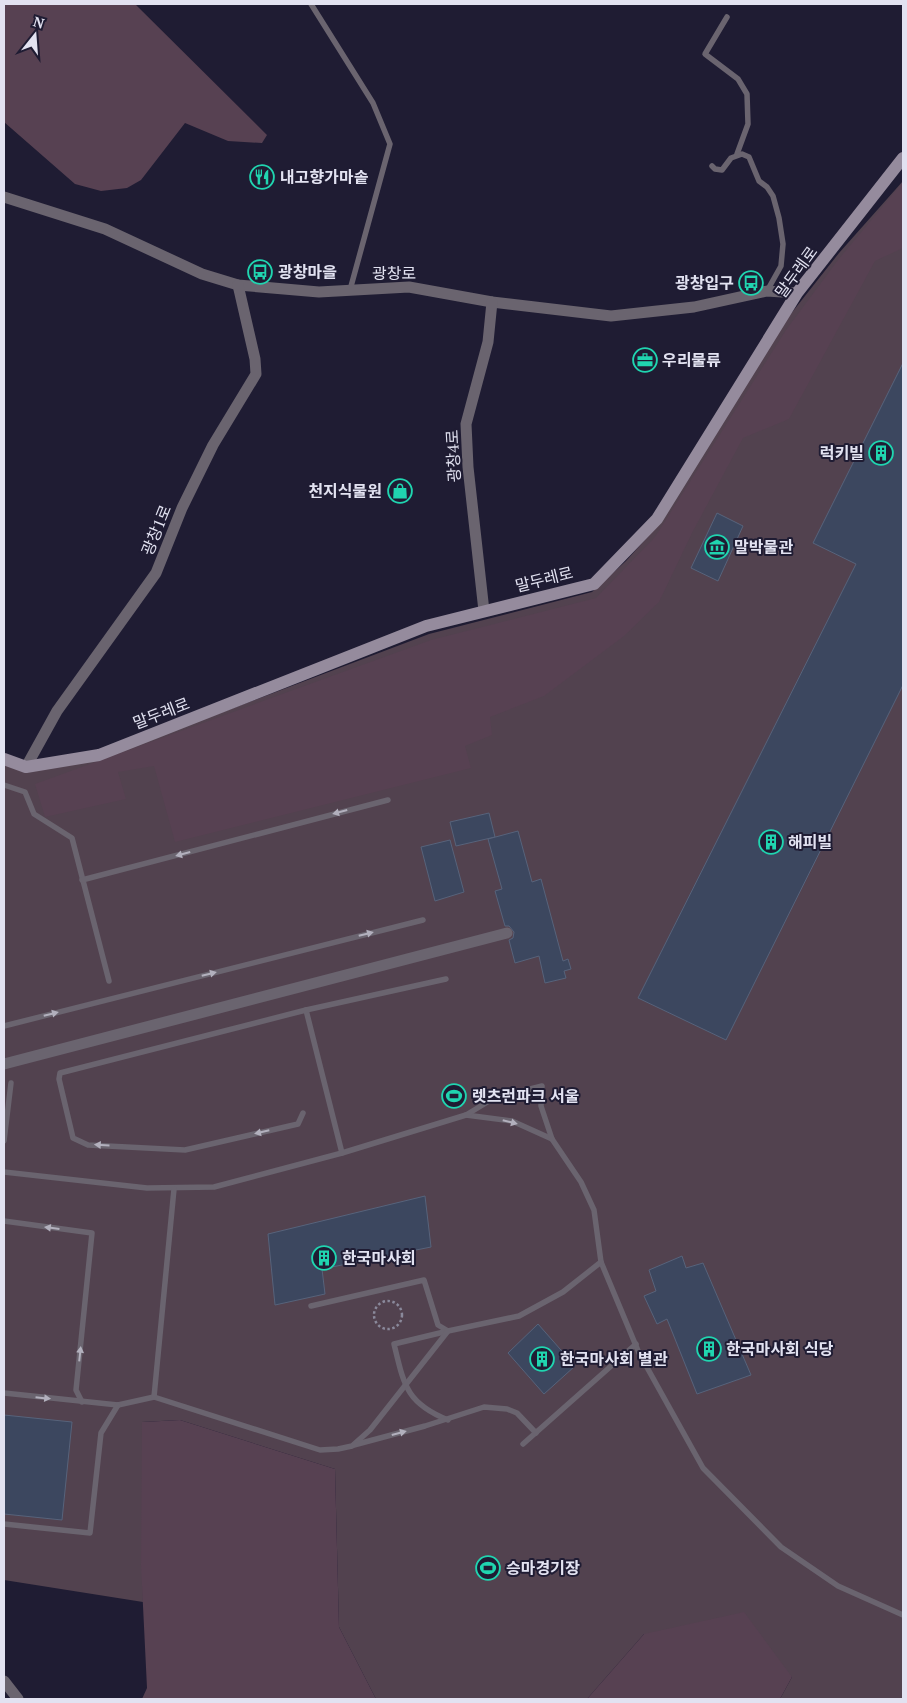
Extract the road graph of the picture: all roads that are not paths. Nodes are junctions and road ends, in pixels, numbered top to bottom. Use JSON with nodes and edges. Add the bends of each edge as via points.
{"nodes":[{"id":1,"x":311,"y":4,"type":"edge"},
{"id":2,"x":727,"y":17,"type":"dead end"},
{"id":3,"x":738,"y":154,"type":"junction"},
{"id":4,"x":903,"y":158,"type":"edge"},
{"id":5,"x":712,"y":166,"type":"dead end"},
{"id":6,"x":4,"y":197,"type":"edge"},
{"id":7,"x":238,"y":285,"type":"junction"},
{"id":8,"x":350,"y":290,"type":"junction"},
{"id":9,"x":768,"y":291,"type":"junction"},
{"id":10,"x":797,"y":294,"type":"junction"},
{"id":11,"x":492,"y":302,"type":"junction"},
{"id":12,"x":484,"y":611,"type":"junction"},
{"id":13,"x":4,"y":759,"type":"edge"},
{"id":14,"x":26,"y":767,"type":"junction"},
{"id":15,"x":4,"y":785,"type":"edge"},
{"id":16,"x":388,"y":800,"type":"dead end"},
{"id":17,"x":82,"y":880,"type":"junction"},
{"id":18,"x":423,"y":920,"type":"dead end"},
{"id":19,"x":506,"y":933,"type":"dead end"},
{"id":20,"x":446,"y":979,"type":"dead end"},
{"id":21,"x":109,"y":981,"type":"dead end"},
{"id":22,"x":306,"y":1010,"type":"junction"},
{"id":23,"x":4,"y":1026,"type":"edge"},
{"id":24,"x":4,"y":1064,"type":"edge"},
{"id":25,"x":11,"y":1083,"type":"dead end"},
{"id":26,"x":303,"y":1113,"type":"dead end"},
{"id":27,"x":466,"y":1115,"type":"junction"},
{"id":28,"x":552,"y":1139,"type":"junction"},
{"id":29,"x":4,"y":1141,"type":"edge"},
{"id":30,"x":342,"y":1153,"type":"junction"},
{"id":31,"x":4,"y":1172,"type":"edge"},
{"id":32,"x":174,"y":1189,"type":"junction"},
{"id":33,"x":4,"y":1221,"type":"edge"},
{"id":34,"x":601,"y":1262,"type":"junction"},
{"id":35,"x":311,"y":1306,"type":"dead end"},
{"id":36,"x":448,"y":1331,"type":"junction"},
{"id":37,"x":636,"y":1344,"type":"junction"},
{"id":38,"x":404,"y":1386,"type":"junction"},
{"id":39,"x":4,"y":1393,"type":"edge"},
{"id":40,"x":154,"y":1397,"type":"junction"},
{"id":41,"x":82,"y":1402,"type":"junction"},
{"id":42,"x":118,"y":1405,"type":"junction"},
{"id":43,"x":448,"y":1420,"type":"junction"},
{"id":44,"x":536,"y":1433,"type":"junction"},
{"id":45,"x":523,"y":1444,"type":"dead end"},
{"id":46,"x":352,"y":1446,"type":"junction"},
{"id":47,"x":4,"y":1524,"type":"edge"},
{"id":48,"x":903,"y":1615,"type":"edge"},
{"id":49,"x":4,"y":1681,"type":"edge"},
{"id":50,"x":18,"y":1699,"type":"edge"}],
"edges":[{"from":1,"to":8,"type":"lane","via":[[373,103],[390,144]]},
{"from":2,"to":3,"type":"lane","via":[[705,54],[738,80],[747,94],[748,124]]},
{"from":3,"to":5,"type":"lane","via":[[722,170]]},
{"from":3,"to":9,"type":"lane","via":[[749,157],[759,181],[773,196],[779,218],[783,244],[781,266]]},
{"from":4,"to":10,"type":"street","name":"말두레로"},
{"from":6,"to":7,"type":"street","name":"광창로","via":[[104,229],[202,274]]},
{"from":7,"to":8,"type":"street","name":"광창로","via":[[319,292]]},
{"from":7,"to":14,"type":"street","name":"광창1로","via":[[256,374],[213,445],[182,508],[156,573],[57,712]]},
{"from":8,"to":11,"type":"street","name":"광창로","via":[[410,287]]},
{"from":9,"to":10,"type":"street","name":"광창로"},
{"from":9,"to":11,"type":"street","name":"광창로","via":[[694,307],[611,316]]},
{"from":10,"to":12,"type":"street","name":"말두레로","via":[[657,519],[625,554],[594,584]]},
{"from":11,"to":12,"type":"street","name":"광창4로","via":[[488,342],[466,424]]},
{"from":12,"to":14,"type":"street","name":"말두레로","via":[[426,626],[99,755]]},
{"from":13,"to":14,"type":"street","name":"말두레로"},
{"from":15,"to":17,"type":"lane","via":[[25,792],[34,814],[72,838]]},
{"from":16,"to":17,"type":"lane","one_way":true},
{"from":17,"to":21,"type":"lane"},
{"from":23,"to":18,"type":"lane","one_way":true},
{"from":19,"to":24,"type":"street"},
{"from":20,"to":22,"type":"lane"},
{"from":26,"to":22,"type":"lane","one_way":true,"via":[[298,1124],[185,1150],[88,1144],[73,1138],[59,1079],[60,1073]]},
{"from":22,"to":30,"type":"lane"},
{"from":25,"to":29,"type":"lane"},
{"from":27,"to":28,"type":"lane","one_way":true,"via":[[512,1121]]},
{"from":27,"to":28,"type":"lane","via":[[494,1098],[542,1086],[541,1106]]},
{"from":27,"to":30,"type":"lane"},
{"from":28,"to":34,"type":"lane","via":[[581,1182],[594,1210]]},
{"from":30,"to":32,"type":"lane","via":[[214,1187]]},
{"from":31,"to":32,"type":"lane"},
{"from":32,"to":40,"type":"lane"},
{"from":41,"to":33,"type":"lane","one_way":true,"via":[[76,1390],[92,1233]]},
{"from":34,"to":36,"type":"lane","via":[[563,1292],[518,1316]]},
{"from":34,"to":37,"type":"lane"},
{"from":35,"to":36,"type":"lane","via":[[424,1280],[438,1325]]},
{"from":36,"to":38,"type":"lane"},
{"from":36,"to":38,"type":"lane","via":[[394,1344]]},
{"from":37,"to":44,"type":"lane"},
{"from":37,"to":48,"type":"lane","via":[[703,1468],[781,1547],[838,1586]]},
{"from":38,"to":43,"type":"lane","via":[[428,1412]]},
{"from":38,"to":46,"type":"lane","via":[[370,1430]]},
{"from":39,"to":41,"type":"lane","one_way":true},
{"from":40,"to":42,"type":"lane"},
{"from":40,"to":46,"type":"lane","via":[[320,1450]]},
{"from":41,"to":42,"type":"lane"},
{"from":42,"to":47,"type":"lane","via":[[101,1433],[90,1533]]},
{"from":43,"to":44,"type":"lane","via":[[484,1407],[507,1409],[524,1419]]},
{"from":46,"to":43,"type":"lane","one_way":true},
{"from":44,"to":45,"type":"lane"},
{"from":49,"to":50,"type":"street"}]}
